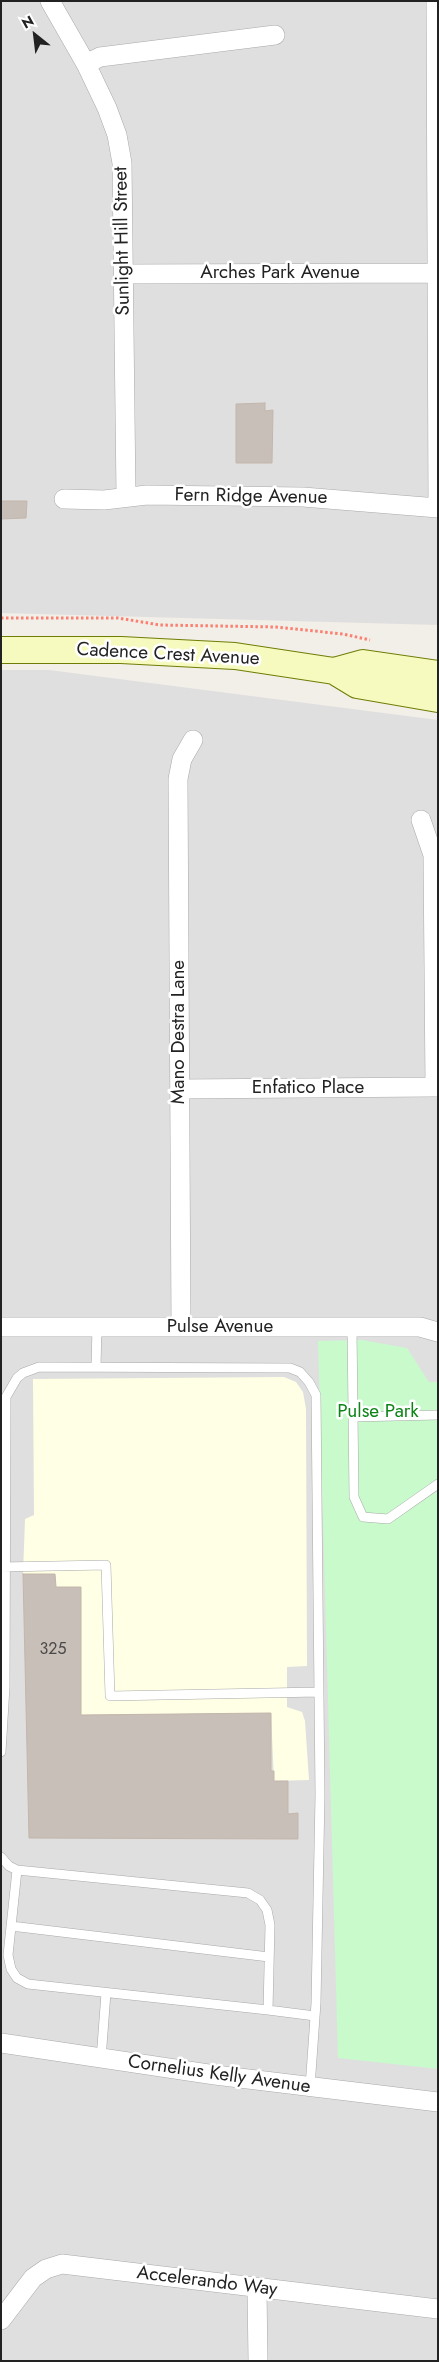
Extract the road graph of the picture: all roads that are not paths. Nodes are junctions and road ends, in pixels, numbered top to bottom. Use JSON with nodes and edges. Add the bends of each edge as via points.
{"nodes":[{"id":1,"x":50,"y":1,"type":"edge"},
{"id":2,"x":436,"y":1,"type":"edge"},
{"id":3,"x":275,"y":35,"type":"dead end"},
{"id":4,"x":86,"y":64,"type":"junction"},
{"id":5,"x":436,"y":273,"type":"junction"},
{"id":6,"x":125,"y":274,"type":"junction"},
{"id":7,"x":126,"y":496,"type":"junction"},
{"id":8,"x":64,"y":499,"type":"dead end"},
{"id":9,"x":438,"y":508,"type":"edge"},
{"id":10,"x":1,"y":650,"type":"edge"},
{"id":11,"x":334,"y":671,"type":"junction"},
{"id":12,"x":438,"y":674,"type":"edge"},
{"id":13,"x":438,"y":699,"type":"edge"},
{"id":14,"x":193,"y":740,"type":"dead end"},
{"id":15,"x":421,"y":820,"type":"dead end"},
{"id":16,"x":180,"y":1089,"type":"junction"},
{"id":17,"x":1,"y":1327,"type":"edge"},
{"id":18,"x":97,"y":1327,"type":"junction"},
{"id":19,"x":181,"y":1327,"type":"junction"},
{"id":20,"x":352,"y":1327,"type":"junction"},
{"id":21,"x":438,"y":1332,"type":"edge"},
{"id":22,"x":96,"y":1367,"type":"junction"},
{"id":23,"x":438,"y":1415,"type":"edge"},
{"id":24,"x":353,"y":1417,"type":"junction"},
{"id":25,"x":438,"y":1484,"type":"edge"},
{"id":26,"x":3,"y":1567,"type":"edge"},
{"id":27,"x":319,"y":1692,"type":"junction"},
{"id":28,"x":1,"y":1752,"type":"edge"},
{"id":29,"x":1,"y":1857,"type":"edge"},
{"id":30,"x":18,"y":1870,"type":"junction"},
{"id":31,"x":11,"y":1926,"type":"junction"},
{"id":32,"x":269,"y":1957,"type":"junction"},
{"id":33,"x":106,"y":1993,"type":"junction"},
{"id":34,"x":268,"y":2010,"type":"junction"},
{"id":35,"x":315,"y":2016,"type":"junction"},
{"id":36,"x":1,"y":2043,"type":"edge"},
{"id":37,"x":101,"y":2059,"type":"junction"},
{"id":38,"x":310,"y":2087,"type":"junction"},
{"id":39,"x":438,"y":2102,"type":"edge"},
{"id":40,"x":257,"y":2289,"type":"junction"},
{"id":41,"x":438,"y":2309,"type":"edge"},
{"id":42,"x":1,"y":2320,"type":"edge"},
{"id":43,"x":258,"y":2361,"type":"edge"}],
"edges":[{"from":1,"to":4,"type":"street","name":"Sunlight Hill Street"},
{"from":2,"to":5,"type":"street"},
{"from":3,"to":4,"type":"street","via":[[100,57]]},
{"from":4,"to":6,"type":"street","name":"Sunlight Hill Street","via":[[117,134],[122,163]]},
{"from":5,"to":6,"type":"street","name":"Arches Park Avenue"},
{"from":5,"to":9,"type":"street"},
{"from":6,"to":7,"type":"street","name":"Sunlight Hill Street"},
{"from":7,"to":8,"type":"street","name":"Fern Ridge Avenue","via":[[104,500]]},
{"from":7,"to":9,"type":"street","name":"Fern Ridge Avenue","via":[[303,497]]},
{"from":10,"to":11,"type":"street","name":"Cadence Crest Avenue","via":[[178,652],[235,656]]},
{"from":11,"to":12,"type":"street","name":"Cadence Crest Avenue","via":[[363,663]]},
{"from":11,"to":13,"type":"street","name":"Cadence Crest Avenue","via":[[358,685]]},
{"from":14,"to":16,"type":"street","name":"Mano Destra Lane","via":[[182,758],[178,779]]},
{"from":15,"to":16,"type":"street","name":"Enfatico Place","via":[[433,855],[436,1087]]},
{"from":16,"to":19,"type":"street","name":"Mano Destra Lane"},
{"from":17,"to":18,"type":"street","name":"Pulse Avenue"},
{"from":18,"to":19,"type":"street","name":"Pulse Avenue"},
{"from":18,"to":22,"type":"lane"},
{"from":19,"to":20,"type":"street","name":"Pulse Avenue"},
{"from":20,"to":21,"type":"street","name":"Pulse Avenue","via":[[420,1327]]},
{"from":20,"to":24,"type":"lane"},
{"from":22,"to":26,"type":"lane","via":[[38,1367],[23,1373],[10,1387],[6,1397]]},
{"from":22,"to":27,"type":"lane","via":[[290,1368],[300,1372],[309,1382],[316,1395]]},
{"from":23,"to":24,"type":"lane"},
{"from":24,"to":25,"type":"lane","via":[[354,1497],[363,1518],[388,1518]]},
{"from":26,"to":27,"type":"lane","via":[[106,1565],[110,1696]]},
{"from":26,"to":28,"type":"lane","via":[[5,1687]]},
{"from":27,"to":35,"type":"lane"},
{"from":29,"to":30,"type":"lane"},
{"from":30,"to":31,"type":"lane"},
{"from":30,"to":32,"type":"lane","via":[[248,1893],[260,1900],[267,1910]]},
{"from":31,"to":32,"type":"lane"},
{"from":31,"to":33,"type":"lane","via":[[8,1956],[10,1969],[17,1978],[28,1984]]},
{"from":32,"to":34,"type":"lane"},
{"from":33,"to":34,"type":"lane"},
{"from":33,"to":37,"type":"lane"},
{"from":34,"to":35,"type":"lane"},
{"from":35,"to":38,"type":"lane"},
{"from":36,"to":37,"type":"street","name":"Cornelius Kelly Avenue"},
{"from":37,"to":38,"type":"street","name":"Cornelius Kelly Avenue"},
{"from":38,"to":39,"type":"street","name":"Cornelius Kelly Avenue"},
{"from":40,"to":41,"type":"street","name":"Accelerando Way"},
{"from":40,"to":42,"type":"street","name":"Accelerando Way","via":[[62,2264],[46,2269],[34,2278]]},
{"from":40,"to":43,"type":"street"}]}
